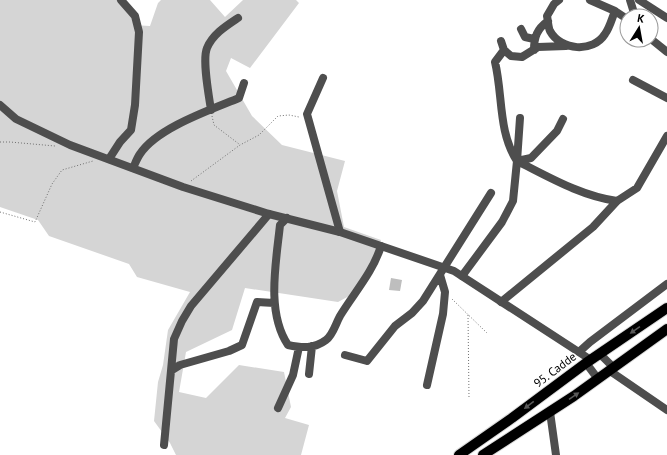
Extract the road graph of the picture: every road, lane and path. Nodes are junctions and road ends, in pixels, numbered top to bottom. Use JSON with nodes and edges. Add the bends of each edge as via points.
{"nodes":[{"id":1,"x":121,"y":0,"type":"edge"},
{"id":2,"x":559,"y":0,"type":"edge"},
{"id":3,"x":590,"y":0,"type":"edge"},
{"id":4,"x":639,"y":0,"type":"edge"},
{"id":5,"x":616,"y":11,"type":"junction"},
{"id":6,"x":619,"y":13,"type":"edge"},
{"id":7,"x":238,"y":18,"type":"dead end"},
{"id":8,"x":667,"y":18,"type":"edge"},
{"id":9,"x":548,"y":21,"type":"junction"},
{"id":10,"x":521,"y":29,"type":"dead end"},
{"id":11,"x":534,"y":40,"type":"junction"},
{"id":12,"x":501,"y":41,"type":"dead end"},
{"id":13,"x":566,"y":46,"type":"junction"},
{"id":14,"x":659,"y":46,"type":"edge"},
{"id":15,"x":504,"y":50,"type":"junction"},
{"id":16,"x":534,"y":50,"type":"junction"},
{"id":17,"x":667,"y":52,"type":"edge"},
{"id":18,"x":323,"y":78,"type":"dead end"},
{"id":19,"x":633,"y":80,"type":"dead end"},
{"id":20,"x":244,"y":83,"type":"dead end"},
{"id":21,"x":667,"y":98,"type":"edge"},
{"id":22,"x":0,"y":105,"type":"edge"},
{"id":23,"x":211,"y":110,"type":"junction"},
{"id":24,"x":308,"y":118,"type":"junction"},
{"id":25,"x":520,"y":118,"type":"dead end"},
{"id":26,"x":563,"y":119,"type":"dead end"},
{"id":27,"x":667,"y":136,"type":"edge"},
{"id":28,"x":0,"y":142,"type":"edge"},
{"id":29,"x":70,"y":144,"type":"junction"},
{"id":30,"x":240,"y":145,"type":"junction"},
{"id":31,"x":109,"y":159,"type":"junction"},
{"id":32,"x":94,"y":161,"type":"dead end"},
{"id":33,"x":518,"y":161,"type":"junction"},
{"id":34,"x":133,"y":168,"type":"junction"},
{"id":35,"x":183,"y":187,"type":"junction"},
{"id":36,"x":491,"y":193,"type":"dead end"},
{"id":37,"x":617,"y":201,"type":"junction"},
{"id":38,"x":0,"y":212,"type":"edge"},
{"id":39,"x":268,"y":214,"type":"junction"},
{"id":40,"x":287,"y":218,"type":"junction"},
{"id":41,"x":340,"y":232,"type":"junction"},
{"id":42,"x":381,"y":246,"type":"junction"},
{"id":43,"x":445,"y":268,"type":"junction"},
{"id":44,"x":440,"y":275,"type":"junction"},
{"id":45,"x":462,"y":276,"type":"junction"},
{"id":46,"x":667,"y":284,"type":"edge"},
{"id":47,"x":445,"y":292,"type":"junction"},
{"id":48,"x":501,"y":302,"type":"junction"},
{"id":49,"x":274,"y":303,"type":"junction"},
{"id":50,"x":667,"y":308,"type":"edge"},
{"id":51,"x":468,"y":315,"type":"junction"},
{"id":52,"x":667,"y":329,"type":"edge"},
{"id":53,"x":487,"y":333,"type":"dead end"},
{"id":54,"x":312,"y":346,"type":"junction"},
{"id":55,"x":299,"y":347,"type":"junction"},
{"id":56,"x":580,"y":351,"type":"junction"},
{"id":57,"x":600,"y":354,"type":"junction"},
{"id":58,"x":345,"y":355,"type":"dead end"},
{"id":59,"x":588,"y":361,"type":"junction"},
{"id":60,"x":172,"y":370,"type":"junction"},
{"id":61,"x":612,"y":370,"type":"junction"},
{"id":62,"x":309,"y":374,"type":"dead end"},
{"id":63,"x":598,"y":379,"type":"junction"},
{"id":64,"x":427,"y":385,"type":"dead end"},
{"id":65,"x":469,"y":398,"type":"dead end"},
{"id":66,"x":278,"y":408,"type":"dead end"},
{"id":67,"x":667,"y":410,"type":"edge"},
{"id":68,"x":550,"y":412,"type":"junction"},
{"id":69,"x":164,"y":445,"type":"dead end"},
{"id":70,"x":459,"y":455,"type":"edge"},
{"id":71,"x":483,"y":455,"type":"edge"},
{"id":72,"x":556,"y":455,"type":"edge"}],
"edges":[{"from":1,"to":31,"type":"street","via":[[135,16],[139,32],[134,105],[130,130]]},
{"from":2,"to":9,"type":"street","via":[[547,16]]},
{"from":3,"to":5,"type":"street"},
{"from":4,"to":8,"type":"street"},
{"from":5,"to":6,"type":"street"},
{"from":5,"to":13,"type":"street","via":[[605,34],[594,44]]},
{"from":7,"to":23,"type":"street","via":[[218,33],[206,49]]},
{"from":9,"to":11,"type":"street","via":[[540,27]]},
{"from":9,"to":13,"type":"street","via":[[550,31]]},
{"from":10,"to":11,"type":"street","via":[[525,37]]},
{"from":11,"to":16,"type":"street"},
{"from":12,"to":15,"type":"street"},
{"from":13,"to":16,"type":"street"},
{"from":14,"to":17,"type":"street"},
{"from":15,"to":16,"type":"street","via":[[511,56],[522,57]]},
{"from":15,"to":33,"type":"street","via":[[495,62],[500,82],[501,112],[509,149]]},
{"from":18,"to":24,"type":"street","via":[[307,114]]},
{"from":19,"to":21,"type":"street"},
{"from":20,"to":23,"type":"street","via":[[239,98]]},
{"from":22,"to":29,"type":"street","via":[[16,119]]},
{"from":23,"to":30,"type":"path","via":[[214,125]]},
{"from":23,"to":34,"type":"street","via":[[183,122],[158,137],[140,153]]},
{"from":24,"to":30,"type":"path","via":[[278,116],[259,135]]},
{"from":24,"to":41,"type":"street"},
{"from":25,"to":33,"type":"street"},
{"from":26,"to":33,"type":"street","via":[[557,130],[531,158]]},
{"from":27,"to":37,"type":"street","via":[[637,188]]},
{"from":28,"to":29,"type":"path","via":[[52,147]]},
{"from":29,"to":31,"type":"street"},
{"from":30,"to":35,"type":"path"},
{"from":31,"to":34,"type":"street"},
{"from":32,"to":38,"type":"path","via":[[62,170],[52,184],[35,222]]},
{"from":33,"to":37,"type":"street","via":[[560,183],[598,198]]},
{"from":33,"to":45,"type":"street","via":[[513,201],[502,222]]},
{"from":34,"to":35,"type":"street"},
{"from":35,"to":39,"type":"street"},
{"from":36,"to":43,"type":"street"},
{"from":37,"to":48,"type":"street","via":[[593,227]]},
{"from":39,"to":40,"type":"street"},
{"from":39,"to":60,"type":"street","via":[[204,290],[182,321],[174,338]]},
{"from":40,"to":41,"type":"street"},
{"from":40,"to":49,"type":"street","via":[[280,225]]},
{"from":41,"to":42,"type":"street"},
{"from":42,"to":43,"type":"street"},
{"from":42,"to":54,"type":"street","via":[[377,259],[328,339]]},
{"from":43,"to":44,"type":"street"},
{"from":43,"to":45,"type":"street"},
{"from":44,"to":47,"type":"street"},
{"from":44,"to":58,"type":"street","via":[[423,301],[395,326],[367,361]]},
{"from":45,"to":48,"type":"street"},
{"from":46,"to":56,"type":"street"},
{"from":47,"to":51,"type":"path"},
{"from":47,"to":64,"type":"street","via":[[443,314]]},
{"from":48,"to":56,"type":"street"},
{"from":49,"to":55,"type":"street","via":[[288,346]]},
{"from":49,"to":60,"type":"street","via":[[257,302],[242,345]]},
{"from":50,"to":57,"type":"main road","name":"95. Cadde","one_way":true},
{"from":51,"to":53,"type":"path"},
{"from":51,"to":65,"type":"path"},
{"from":52,"to":61,"type":"main road"},
{"from":54,"to":55,"type":"street"},
{"from":54,"to":62,"type":"street"},
{"from":55,"to":66,"type":"street","via":[[293,375]]},
{"from":56,"to":59,"type":"street"},
{"from":57,"to":59,"type":"main road","name":"95. Cadde"},
{"from":57,"to":61,"type":"street"},
{"from":59,"to":63,"type":"street"},
{"from":59,"to":70,"type":"main road","name":"95. Cadde","one_way":true},
{"from":60,"to":69,"type":"street"},
{"from":61,"to":63,"type":"main road"},
{"from":61,"to":67,"type":"street"},
{"from":68,"to":63,"type":"main road","one_way":true},
{"from":68,"to":71,"type":"main road"},
{"from":68,"to":72,"type":"street"}]}
